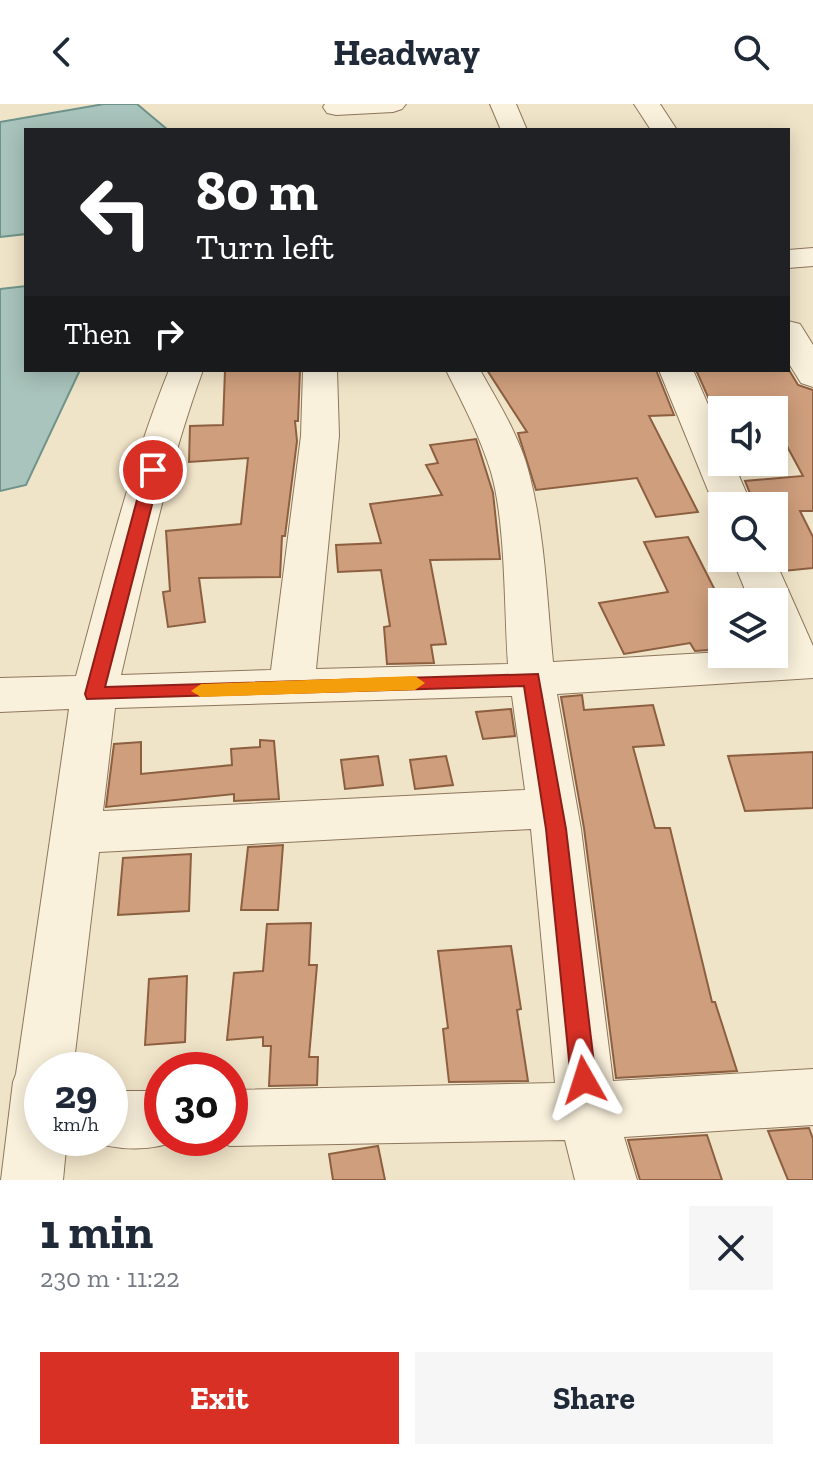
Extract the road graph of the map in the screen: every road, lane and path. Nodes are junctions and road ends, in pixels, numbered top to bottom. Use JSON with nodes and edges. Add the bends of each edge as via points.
{"nodes":[{"id":1,"x":393,"y":104,"type":"edge"},
{"id":2,"x":503,"y":104,"type":"edge"},
{"id":3,"x":647,"y":104,"type":"edge"},
{"id":4,"x":339,"y":114,"type":"edge"},
{"id":5,"x":513,"y":128,"type":"edge"},
{"id":6,"x":663,"y":128,"type":"edge"},
{"id":7,"x":813,"y":257,"type":"edge"},
{"id":8,"x":790,"y":259,"type":"edge"},
{"id":9,"x":796,"y":342,"type":"edge"},
{"id":10,"x":185,"y":372,"type":"edge"},
{"id":11,"x":320,"y":372,"type":"edge"},
{"id":12,"x":464,"y":372,"type":"edge"},
{"id":13,"x":677,"y":372,"type":"edge"},
{"id":14,"x":813,"y":376,"type":"edge"},
{"id":15,"x":726,"y":492,"type":"edge"},
{"id":16,"x":788,"y":633,"type":"edge"},
{"id":17,"x":805,"y":663,"type":"edge"},
{"id":18,"x":532,"y":679,"type":"junction"},
{"id":19,"x":292,"y":687,"type":"junction"},
{"id":20,"x":94,"y":694,"type":"junction"},
{"id":21,"x":0,"y":695,"type":"edge"},
{"id":22,"x":553,"y":808,"type":"junction"},
{"id":23,"x":75,"y":833,"type":"junction"},
{"id":24,"x":41,"y":1052,"type":"edge"},
{"id":25,"x":813,"y":1097,"type":"edge"},
{"id":26,"x":587,"y":1111,"type":"junction"},
{"id":27,"x":248,"y":1118,"type":"edge"},
{"id":28,"x":32,"y":1156,"type":"edge"},
{"id":29,"x":32,"y":1180,"type":"edge"},
{"id":30,"x":606,"y":1180,"type":"edge"}],
"edges":[{"from":1,"to":4,"type":"street"},
{"from":2,"to":5,"type":"street"},
{"from":3,"to":6,"type":"street"},
{"from":7,"to":8,"type":"street"},
{"from":9,"to":14,"type":"street"},
{"from":10,"to":20,"type":"street","via":[[140,513]]},
{"from":11,"to":19,"type":"street","via":[[320,436]]},
{"from":12,"to":18,"type":"street","via":[[496,432],[511,476]]},
{"from":13,"to":15,"type":"street"},
{"from":16,"to":17,"type":"street"},
{"from":17,"to":18,"type":"street"},
{"from":18,"to":19,"type":"street"},
{"from":18,"to":22,"type":"street"},
{"from":19,"to":20,"type":"street"},
{"from":20,"to":21,"type":"street"},
{"from":20,"to":23,"type":"street"},
{"from":22,"to":23,"type":"street"},
{"from":22,"to":26,"type":"street"},
{"from":23,"to":24,"type":"street"},
{"from":25,"to":26,"type":"street"},
{"from":26,"to":27,"type":"street"},
{"from":26,"to":30,"type":"street"},
{"from":28,"to":29,"type":"street"}]}
